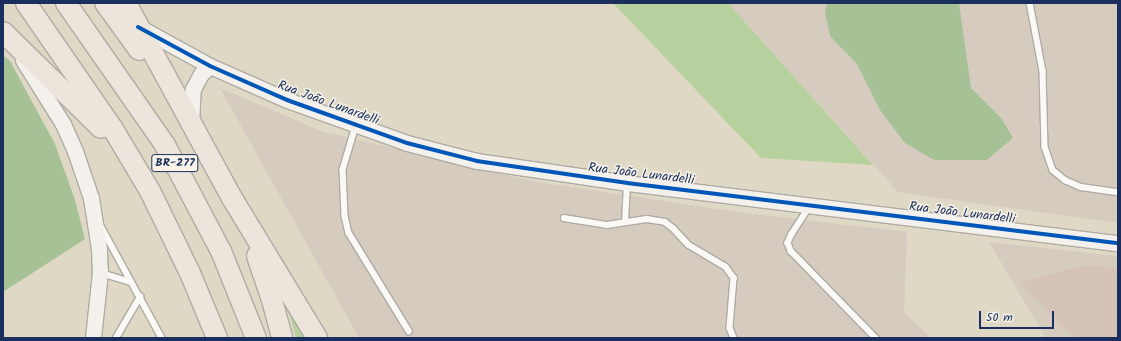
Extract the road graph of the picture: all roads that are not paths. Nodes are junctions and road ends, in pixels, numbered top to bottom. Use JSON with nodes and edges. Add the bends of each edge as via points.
{"nodes":[{"id":1,"x":26,"y":3,"type":"edge"},
{"id":2,"x":66,"y":3,"type":"edge"},
{"id":3,"x":105,"y":3,"type":"edge"},
{"id":4,"x":126,"y":3,"type":"edge"},
{"id":5,"x":1030,"y":3,"type":"edge"},
{"id":6,"x":138,"y":27,"type":"junction"},
{"id":7,"x":3,"y":32,"type":"edge"},
{"id":8,"x":210,"y":66,"type":"junction"},
{"id":9,"x":191,"y":124,"type":"junction"},
{"id":10,"x":356,"y":126,"type":"junction"},
{"id":11,"x":627,"y":183,"type":"junction"},
{"id":12,"x":150,"y":191,"type":"junction"},
{"id":13,"x":1118,"y":192,"type":"edge"},
{"id":14,"x":232,"y":198,"type":"junction"},
{"id":15,"x":810,"y":206,"type":"junction"},
{"id":16,"x":95,"y":217,"type":"junction"},
{"id":17,"x":564,"y":218,"type":"dead end"},
{"id":18,"x":625,"y":222,"type":"junction"},
{"id":19,"x":1118,"y":243,"type":"edge"},
{"id":20,"x":100,"y":272,"type":"junction"},
{"id":21,"x":131,"y":282,"type":"junction"},
{"id":22,"x":140,"y":297,"type":"junction"},
{"id":23,"x":409,"y":331,"type":"dead end"},
{"id":24,"x":93,"y":338,"type":"edge"},
{"id":25,"x":116,"y":338,"type":"edge"},
{"id":26,"x":162,"y":338,"type":"edge"},
{"id":27,"x":217,"y":338,"type":"edge"},
{"id":28,"x":256,"y":338,"type":"edge"},
{"id":29,"x":282,"y":338,"type":"edge"},
{"id":30,"x":317,"y":338,"type":"edge"},
{"id":31,"x":734,"y":338,"type":"edge"},
{"id":32,"x":876,"y":338,"type":"edge"}],
"edges":[{"from":1,"to":12,"type":"highway","number":"BR-277","via":[[113,129]]},
{"from":2,"to":28,"type":"highway","number":"BR-277","via":[[166,145],[221,251]]},
{"from":3,"to":9,"type":"highway"},
{"from":4,"to":6,"type":"highway"},
{"from":5,"to":13,"type":"lane","via":[[1043,71],[1045,147],[1054,170],[1065,180],[1081,187]]},
{"from":6,"to":8,"type":"street","name":"Rua João Lunardelli"},
{"from":6,"to":9,"type":"highway"},
{"from":7,"to":12,"type":"highway","via":[[89,114]]},
{"from":7,"to":16,"type":"street","via":[[63,124],[84,175]]},
{"from":8,"to":9,"type":"street","via":[[201,74],[193,89]]},
{"from":8,"to":10,"type":"street","name":"Rua João Lunardelli","via":[[287,100]]},
{"from":9,"to":14,"type":"highway"},
{"from":10,"to":11,"type":"street","name":"Rua João Lunardelli","via":[[477,161]]},
{"from":10,"to":23,"type":"lane","via":[[343,170],[344,216],[349,233]]},
{"from":11,"to":15,"type":"street","name":"Rua João Lunardelli"},
{"from":11,"to":18,"type":"lane"},
{"from":12,"to":27,"type":"highway","number":"BR-277","via":[[190,273]]},
{"from":14,"to":29,"type":"highway","via":[[258,259]]},
{"from":14,"to":30,"type":"highway"},
{"from":15,"to":19,"type":"street","name":"Rua João Lunardelli"},
{"from":15,"to":32,"type":"lane","via":[[788,243],[791,251]]},
{"from":16,"to":20,"type":"street"},
{"from":16,"to":21,"type":"lane"},
{"from":17,"to":18,"type":"lane","via":[[607,225]]},
{"from":18,"to":31,"type":"lane","via":[[647,219],[665,222],[689,246],[726,267],[734,278],[730,328]]},
{"from":20,"to":21,"type":"lane"},
{"from":20,"to":24,"type":"street"},
{"from":21,"to":22,"type":"lane"},
{"from":22,"to":25,"type":"lane"},
{"from":22,"to":26,"type":"lane"}]}
